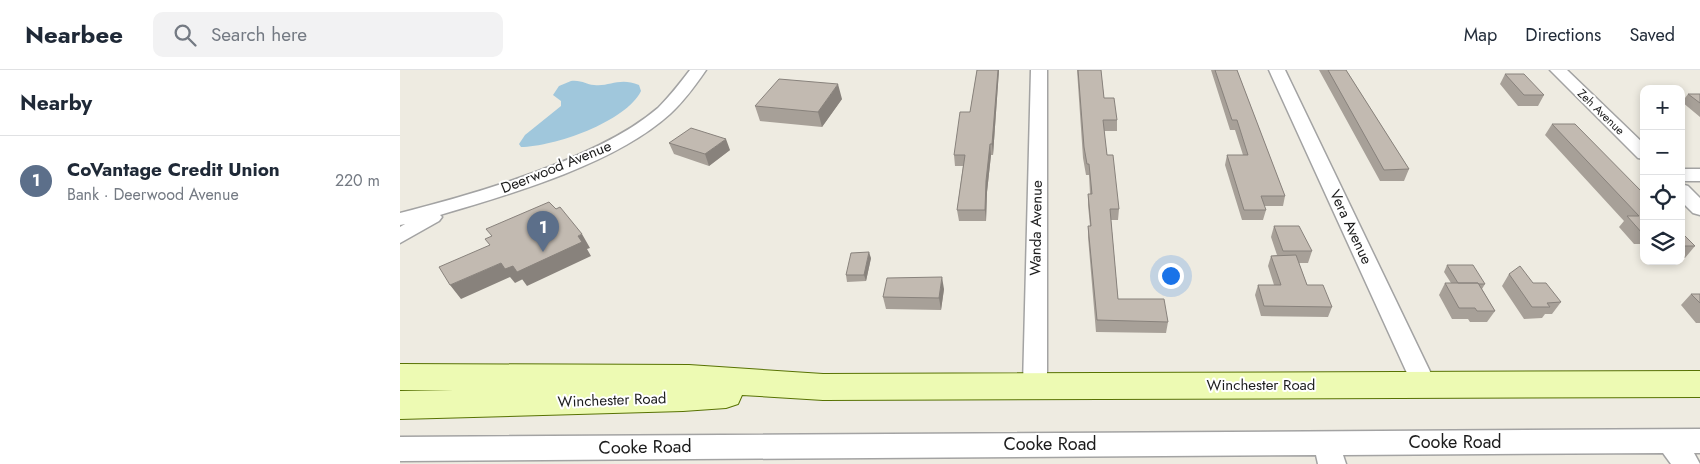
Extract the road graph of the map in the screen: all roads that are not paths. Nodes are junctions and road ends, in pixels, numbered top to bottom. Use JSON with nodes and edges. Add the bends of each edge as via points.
{"nodes":[{"id":1,"x":698,"y":70,"type":"edge"},
{"id":2,"x":1039,"y":70,"type":"edge"},
{"id":3,"x":1277,"y":70,"type":"edge"},
{"id":4,"x":1558,"y":70,"type":"edge"},
{"id":5,"x":1640,"y":150,"type":"edge"},
{"id":6,"x":1685,"y":175,"type":"edge"},
{"id":7,"x":1700,"y":175,"type":"edge"},
{"id":8,"x":1685,"y":194,"type":"edge"},
{"id":9,"x":446,"y":208,"type":"junction"},
{"id":10,"x":1700,"y":209,"type":"edge"},
{"id":11,"x":400,"y":219,"type":"edge"},
{"id":12,"x":400,"y":236,"type":"edge"},
{"id":13,"x":400,"y":377,"type":"edge"},
{"id":14,"x":1424,"y":384,"type":"junction"},
{"id":15,"x":1700,"y":384,"type":"edge"},
{"id":16,"x":1035,"y":386,"type":"junction"},
{"id":17,"x":823,"y":387,"type":"junction"},
{"id":18,"x":400,"y":405,"type":"edge"},
{"id":19,"x":1670,"y":441,"type":"junction"},
{"id":20,"x":1700,"y":441,"type":"edge"},
{"id":21,"x":400,"y":449,"type":"edge"},
{"id":22,"x":1329,"y":453,"type":"edge"},
{"id":23,"x":1686,"y":464,"type":"edge"}],
"edges":[{"from":1,"to":9,"type":"street","name":"Deerwood Avenue","via":[[665,111],[625,139],[575,163]]},
{"from":2,"to":16,"type":"street","name":"Wanda Avenue"},
{"from":3,"to":14,"type":"street","name":"Vera Avenue"},
{"from":4,"to":5,"type":"street","name":"Zeh Avenue"},
{"from":6,"to":7,"type":"street"},
{"from":8,"to":10,"type":"street"},
{"from":9,"to":11,"type":"street","name":"Deerwood Avenue"},
{"from":9,"to":12,"type":"street","name":"Deerwood Avenue"},
{"from":13,"to":17,"type":"main road","name":"Winchester Road","via":[[689,378]]},
{"from":14,"to":15,"type":"main road","name":"Winchester Road"},
{"from":14,"to":16,"type":"main road","name":"Winchester Road"},
{"from":16,"to":17,"type":"main road","name":"Winchester Road"},
{"from":17,"to":18,"type":"main road","name":"Winchester Road","via":[[683,398]]},
{"from":19,"to":20,"type":"street","name":"Cooke Road"},
{"from":19,"to":22,"type":"street","name":"Cooke Road"},
{"from":19,"to":23,"type":"street"},
{"from":21,"to":22,"type":"street","name":"Cooke Road"}]}
